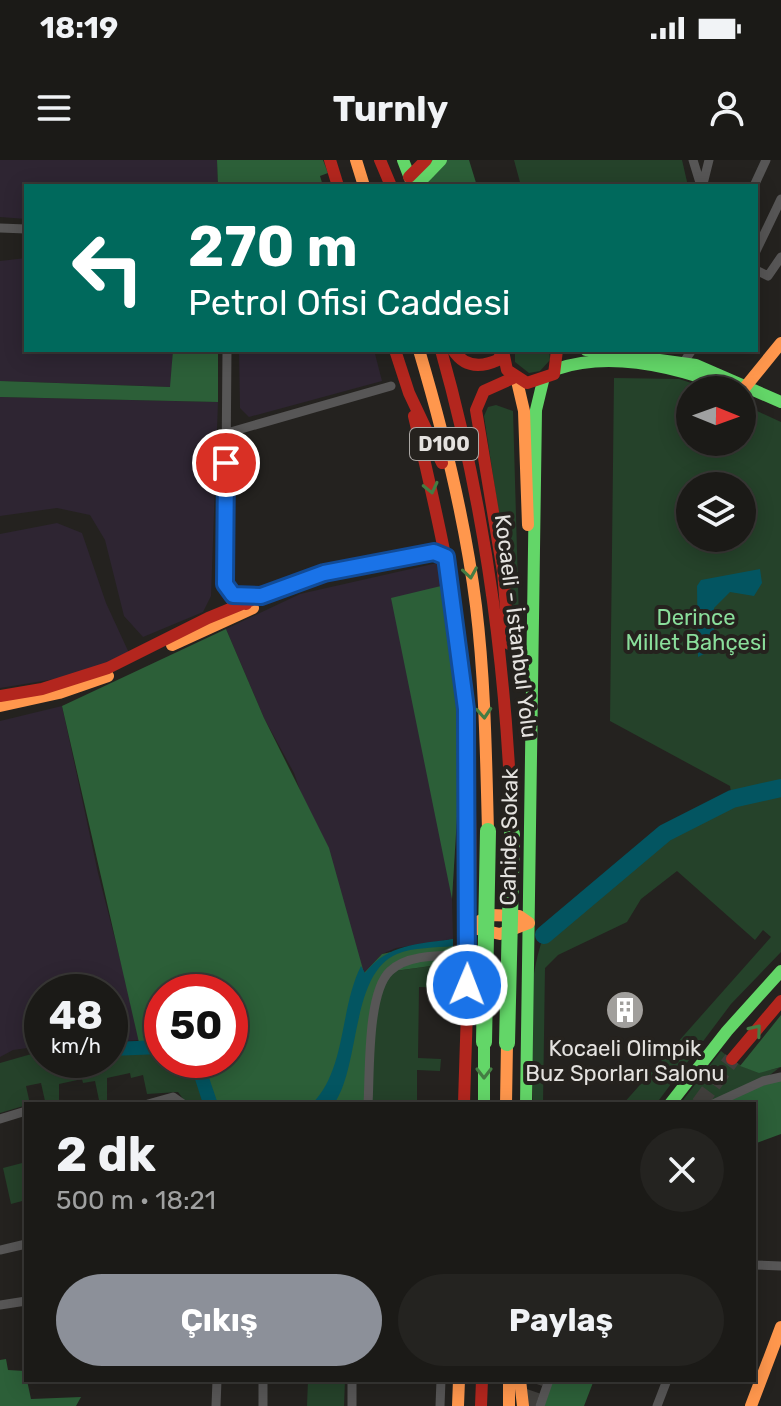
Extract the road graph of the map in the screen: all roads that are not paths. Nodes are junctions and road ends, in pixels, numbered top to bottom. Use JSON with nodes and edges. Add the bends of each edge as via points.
{"nodes":[{"id":1,"x":330,"y":160,"type":"edge"},
{"id":2,"x":379,"y":160,"type":"edge"},
{"id":3,"x":426,"y":160,"type":"edge"},
{"id":4,"x":441,"y":160,"type":"edge"},
{"id":5,"x":693,"y":160,"type":"edge"},
{"id":6,"x":709,"y":160,"type":"edge"},
{"id":7,"x":766,"y":160,"type":"edge"},
{"id":8,"x":356,"y":163,"type":"edge"},
{"id":9,"x":409,"y":172,"type":"edge"},
{"id":10,"x":337,"y":184,"type":"edge"},
{"id":11,"x":361,"y":184,"type":"edge"},
{"id":12,"x":388,"y":184,"type":"edge"},
{"id":13,"x":701,"y":184,"type":"edge"},
{"id":14,"x":703,"y":184,"type":"edge"},
{"id":15,"x":755,"y":184,"type":"edge"},
{"id":16,"x":781,"y":199,"type":"edge"},
{"id":17,"x":778,"y":213,"type":"edge"},
{"id":18,"x":0,"y":228,"type":"edge"},
{"id":19,"x":24,"y":229,"type":"edge"},
{"id":20,"x":758,"y":248,"type":"edge"},
{"id":21,"x":781,"y":257,"type":"edge"},
{"id":22,"x":758,"y":271,"type":"edge"},
{"id":23,"x":781,"y":343,"type":"edge"},
{"id":24,"x":227,"y":352,"type":"edge"},
{"id":25,"x":420,"y":352,"type":"edge"},
{"id":26,"x":442,"y":352,"type":"edge"},
{"id":27,"x":455,"y":352,"type":"edge"},
{"id":28,"x":502,"y":352,"type":"edge"},
{"id":29,"x":503,"y":352,"type":"edge"},
{"id":30,"x":557,"y":352,"type":"edge"},
{"id":31,"x":604,"y":352,"type":"edge"},
{"id":32,"x":398,"y":358,"type":"edge"},
{"id":33,"x":685,"y":361,"type":"edge"},
{"id":34,"x":557,"y":369,"type":"junction"},
{"id":35,"x":721,"y":376,"type":"edge"},
{"id":36,"x":753,"y":376,"type":"edge"},
{"id":37,"x":515,"y":379,"type":"junction"},
{"id":38,"x":543,"y":381,"type":"junction"},
{"id":39,"x":391,"y":386,"type":"junction"},
{"id":40,"x":409,"y":393,"type":"junction"},
{"id":41,"x":756,"y":394,"type":"edge"},
{"id":42,"x":756,"y":398,"type":"edge"},
{"id":43,"x":781,"y":402,"type":"edge"},
{"id":44,"x":781,"y":411,"type":"edge"},
{"id":45,"x":227,"y":433,"type":"junction"},
{"id":46,"x":454,"y":486,"type":"junction"},
{"id":47,"x":441,"y":557,"type":"junction"},
{"id":48,"x":225,"y":584,"type":"junction"},
{"id":49,"x":262,"y":600,"type":"junction"},
{"id":50,"x":242,"y":604,"type":"junction"},
{"id":51,"x":214,"y":619,"type":"junction"},
{"id":52,"x":0,"y":696,"type":"edge"},
{"id":53,"x":0,"y":706,"type":"edge"},
{"id":54,"x":510,"y":722,"type":"junction"},
{"id":55,"x":523,"y":924,"type":"junction"},
{"id":56,"x":473,"y":931,"type":"junction"},
{"id":57,"x":781,"y":971,"type":"edge"},
{"id":58,"x":781,"y":1001,"type":"edge"},
{"id":59,"x":732,"y":1059,"type":"tunnel mouth"},
{"id":60,"x":781,"y":1070,"type":"edge"},
{"id":61,"x":781,"y":1077,"type":"edge"},
{"id":62,"x":763,"y":1081,"type":"junction"},
{"id":63,"x":155,"y":1102,"type":"edge"},
{"id":64,"x":180,"y":1102,"type":"edge"},
{"id":65,"x":368,"y":1102,"type":"edge"},
{"id":66,"x":464,"y":1102,"type":"edge"},
{"id":67,"x":484,"y":1102,"type":"edge"},
{"id":68,"x":506,"y":1102,"type":"edge"},
{"id":69,"x":523,"y":1102,"type":"edge"},
{"id":70,"x":672,"y":1102,"type":"edge"},
{"id":71,"x":717,"y":1102,"type":"edge"},
{"id":72,"x":24,"y":1112,"type":"edge"},
{"id":73,"x":0,"y":1119,"type":"edge"},
{"id":74,"x":24,"y":1244,"type":"edge"},
{"id":75,"x":0,"y":1250,"type":"edge"},
{"id":76,"x":756,"y":1265,"type":"edge"},
{"id":77,"x":781,"y":1266,"type":"edge"},
{"id":78,"x":24,"y":1301,"type":"edge"},
{"id":79,"x":0,"y":1305,"type":"edge"},
{"id":80,"x":781,"y":1327,"type":"edge"},
{"id":81,"x":217,"y":1382,"type":"edge"},
{"id":82,"x":263,"y":1382,"type":"edge"},
{"id":83,"x":352,"y":1382,"type":"edge"},
{"id":84,"x":441,"y":1382,"type":"edge"},
{"id":85,"x":459,"y":1382,"type":"edge"},
{"id":86,"x":482,"y":1382,"type":"edge"},
{"id":87,"x":500,"y":1382,"type":"edge"},
{"id":88,"x":509,"y":1382,"type":"edge"},
{"id":89,"x":520,"y":1382,"type":"edge"},
{"id":90,"x":526,"y":1382,"type":"edge"},
{"id":91,"x":548,"y":1382,"type":"edge"},
{"id":92,"x":666,"y":1382,"type":"edge"},
{"id":93,"x":216,"y":1406,"type":"edge"},
{"id":94,"x":263,"y":1406,"type":"edge"},
{"id":95,"x":352,"y":1406,"type":"edge"},
{"id":96,"x":440,"y":1406,"type":"edge"},
{"id":97,"x":458,"y":1406,"type":"edge"},
{"id":98,"x":481,"y":1406,"type":"edge"},
{"id":99,"x":500,"y":1406,"type":"edge"},
{"id":100,"x":509,"y":1406,"type":"edge"},
{"id":101,"x":526,"y":1406,"type":"edge"},
{"id":102,"x":540,"y":1406,"type":"edge"},
{"id":103,"x":657,"y":1406,"type":"edge"},
{"id":104,"x":751,"y":1406,"type":"edge"}],
"edges":[{"from":1,"to":10,"type":"main road"},
{"from":2,"to":12,"type":"main road"},
{"from":3,"to":9,"type":"main road"},
{"from":4,"to":9,"type":"main road"},
{"from":5,"to":13,"type":"street"},
{"from":6,"to":14,"type":"street"},
{"from":7,"to":15,"type":"street"},
{"from":8,"to":11,"type":"main road"},
{"from":16,"to":17,"type":"street"},
{"from":17,"to":20,"type":"street"},
{"from":18,"to":19,"type":"street"},
{"from":21,"to":22,"type":"street","via":[[768,276]]},
{"from":23,"to":36,"type":"main road"},
{"from":24,"to":45,"type":"street"},
{"from":25,"to":46,"type":"main road","number":"D100"},
{"from":26,"to":54,"type":"main road","name":"Kocaeli - İstanbul Yolu","number":"D100","via":[[484,532]]},
{"from":27,"to":28,"type":"main road","via":[[463,362],[481,366],[498,360]]},
{"from":29,"to":37,"type":"main road","name":"Cahide Sokak","via":[[506,370]]},
{"from":30,"to":34,"type":"main road"},
{"from":31,"to":33,"type":"main road"},
{"from":32,"to":39,"type":"main road"},
{"from":32,"to":40,"type":"main road"},
{"from":33,"to":34,"type":"main road","via":[[574,362]]},
{"from":33,"to":35,"type":"main road"},
{"from":34,"to":38,"type":"main road"},
{"from":37,"to":38,"type":"main road"},
{"from":37,"to":54,"type":"main road","via":[[484,391],[476,410],[509,621]]},
{"from":37,"to":55,"type":"main road","name":"Cahide Sokak","via":[[524,411],[530,577]]},
{"from":38,"to":55,"type":"main road","name":"Cahide Sokak","via":[[536,410]]},
{"from":39,"to":40,"type":"main road"},
{"from":39,"to":45,"type":"street"},
{"from":40,"to":46,"type":"main road"},
{"from":40,"to":47,"type":"main road","one_way":true,"via":[[440,528]]},
{"from":41,"to":43,"type":"main road"},
{"from":42,"to":44,"type":"main road"},
{"from":45,"to":48,"type":"street"},
{"from":46,"to":67,"type":"main road","number":"D100","one_way":true,"bridge":true,"via":[[476,608],[485,721]]},
{"from":47,"to":49,"type":"main road"},
{"from":47,"to":56,"type":"main road","via":[[466,709]]},
{"from":48,"to":49,"type":"main road","via":[[233,595]]},
{"from":48,"to":50,"type":"main road","via":[[232,600]]},
{"from":48,"to":51,"type":"main road"},
{"from":49,"to":50,"type":"main road"},
{"from":49,"to":51,"type":"main road"},
{"from":50,"to":51,"type":"main road"},
{"from":51,"to":52,"type":"main road","via":[[108,668]]},
{"from":51,"to":53,"type":"main road","via":[[99,680]]},
{"from":54,"to":68,"type":"main road","name":"Kocaeli - İstanbul Yolu","number":"D100","bridge":true},
{"from":55,"to":56,"type":"main road"},
{"from":55,"to":69,"type":"main road","name":"Cahide Sokak"},
{"from":56,"to":65,"type":"street","via":[[388,972],[374,1014]]},
{"from":56,"to":66,"type":"main road"},
{"from":57,"to":70,"type":"main road"},
{"from":59,"to":58,"type":"main road","one_way":true},
{"from":60,"to":62,"type":"street"},
{"from":61,"to":62,"type":"street"},
{"from":62,"to":71,"type":"street"},
{"from":63,"to":64,"type":"street","via":[[173,1097]]},
{"from":72,"to":73,"type":"street"},
{"from":74,"to":75,"type":"street"},
{"from":76,"to":77,"type":"street"},
{"from":78,"to":79,"type":"street"},
{"from":80,"to":104,"type":"main road"},
{"from":81,"to":93,"type":"street"},
{"from":82,"to":94,"type":"street"},
{"from":83,"to":95,"type":"street"},
{"from":84,"to":96,"type":"street"},
{"from":85,"to":97,"type":"main road"},
{"from":86,"to":98,"type":"main road"},
{"from":87,"to":99,"type":"main road"},
{"from":88,"to":100,"type":"main road"},
{"from":89,"to":101,"type":"main road"},
{"from":90,"to":101,"type":"main road"},
{"from":91,"to":102,"type":"street"},
{"from":92,"to":103,"type":"street"}]}
